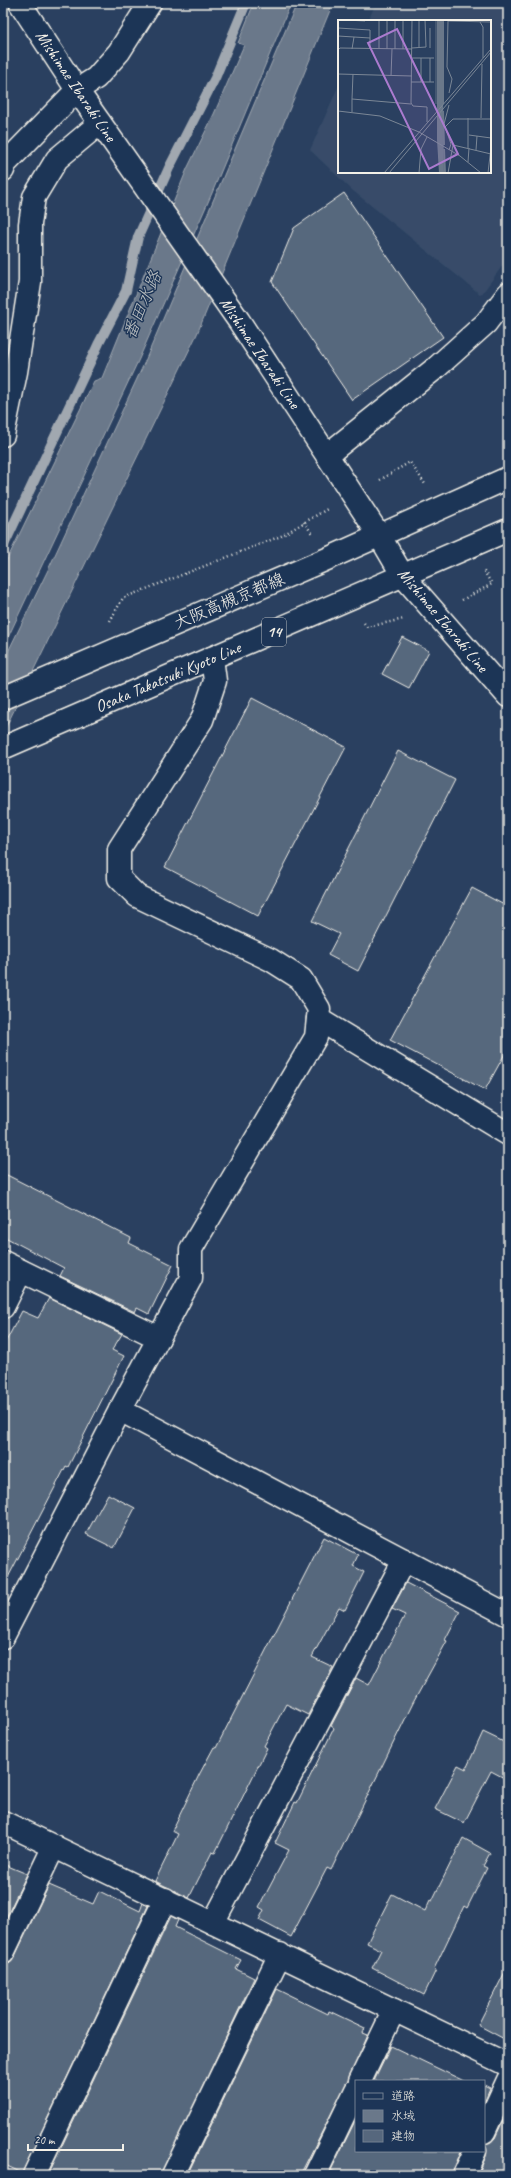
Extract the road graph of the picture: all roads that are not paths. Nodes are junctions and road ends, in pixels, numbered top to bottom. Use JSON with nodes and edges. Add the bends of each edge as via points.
{"nodes":[{"id":1,"x":20,"y":3,"type":"edge"},
{"id":2,"x":150,"y":3,"type":"edge"},
{"id":3,"x":77,"y":90,"type":"junction"},
{"id":4,"x":100,"y":123,"type":"junction"},
{"id":5,"x":4,"y":166,"type":"edge"},
{"id":6,"x":508,"y":294,"type":"edge"},
{"id":7,"x":8,"y":379,"type":"edge"},
{"id":8,"x":3,"y":435,"type":"edge"},
{"id":9,"x":326,"y":455,"type":"junction"},
{"id":10,"x":508,"y":478,"type":"edge"},
{"id":11,"x":508,"y":530,"type":"edge"},
{"id":12,"x":379,"y":535,"type":"junction"},
{"id":13,"x":403,"y":576,"type":"junction"},
{"id":14,"x":212,"y":658,"type":"junction"},
{"id":15,"x":508,"y":696,"type":"edge"},
{"id":16,"x":3,"y":698,"type":"edge"},
{"id":17,"x":3,"y":748,"type":"edge"},
{"id":18,"x":318,"y":1019,"type":"junction"},
{"id":19,"x":508,"y":1134,"type":"edge"},
{"id":20,"x":12,"y":1266,"type":"edge"},
{"id":21,"x":3,"y":1307,"type":"edge"},
{"id":22,"x":158,"y":1338,"type":"junction"},
{"id":23,"x":120,"y":1410,"type":"junction"},
{"id":24,"x":404,"y":1560,"type":"junction"},
{"id":25,"x":508,"y":1615,"type":"edge"},
{"id":26,"x":3,"y":1637,"type":"edge"},
{"id":27,"x":3,"y":1822,"type":"edge"},
{"id":28,"x":54,"y":1846,"type":"junction"},
{"id":29,"x":165,"y":1899,"type":"junction"},
{"id":30,"x":213,"y":1922,"type":"junction"},
{"id":31,"x":3,"y":1953,"type":"edge"},
{"id":32,"x":280,"y":1954,"type":"junction"},
{"id":33,"x":394,"y":2010,"type":"junction"},
{"id":34,"x":508,"y":2065,"type":"edge"},
{"id":35,"x":360,"y":2080,"type":"edge"},
{"id":36,"x":508,"y":2080,"type":"edge"},
{"id":37,"x":355,"y":2092,"type":"edge"},
{"id":38,"x":485,"y":2130,"type":"edge"},
{"id":39,"x":475,"y":2152,"type":"edge"},
{"id":40,"x":34,"y":2175,"type":"edge"},
{"id":41,"x":173,"y":2175,"type":"edge"},
{"id":42,"x":315,"y":2175,"type":"edge"},
{"id":43,"x":464,"y":2175,"type":"edge"}],
"edges":[{"from":1,"to":3,"type":"street","name":"Mishimae Ibaraki Line"},
{"from":2,"to":3,"type":"street","via":[[118,52],[96,78]]},
{"from":3,"to":4,"type":"street","name":"Mishimae Ibaraki Line"},
{"from":3,"to":5,"type":"street"},
{"from":4,"to":7,"type":"street","via":[[57,159],[34,197],[30,224],[30,282]]},
{"from":4,"to":9,"type":"street","name":"Mishimae Ibaraki Line","via":[[239,321]]},
{"from":6,"to":9,"type":"street","via":[[486,323],[442,362]]},
{"from":7,"to":8,"type":"street"},
{"from":9,"to":12,"type":"street","name":"Mishimae Ibaraki Line"},
{"from":10,"to":12,"type":"street"},
{"from":11,"to":13,"type":"street","name":"Osaka Takatsuki Kyoto Line","number":"14"},
{"from":12,"to":13,"type":"street","name":"Mishimae Ibaraki Line"},
{"from":12,"to":16,"type":"street","name":"大阪高槻京都線"},
{"from":13,"to":14,"type":"street","name":"Osaka Takatsuki Kyoto Line","number":"14"},
{"from":13,"to":15,"type":"street","name":"Mishimae Ibaraki Line"},
{"from":14,"to":17,"type":"street","name":"Osaka Takatsuki Kyoto Line","number":"14"},
{"from":14,"to":18,"type":"street","via":[[216,681],[202,720],[119,849],[119,878],[137,896],[271,960],[301,979],[319,1008]]},
{"from":18,"to":19,"type":"street"},
{"from":18,"to":22,"type":"street","via":[[316,1037],[191,1249],[191,1278]]},
{"from":20,"to":21,"type":"street"},
{"from":20,"to":22,"type":"street"},
{"from":22,"to":23,"type":"street"},
{"from":23,"to":24,"type":"street"},
{"from":23,"to":26,"type":"street"},
{"from":24,"to":25,"type":"street"},
{"from":24,"to":30,"type":"street"},
{"from":27,"to":28,"type":"street"},
{"from":28,"to":29,"type":"street"},
{"from":28,"to":31,"type":"street"},
{"from":29,"to":30,"type":"street"},
{"from":29,"to":40,"type":"street"},
{"from":30,"to":32,"type":"street"},
{"from":32,"to":33,"type":"street"},
{"from":32,"to":41,"type":"street"},
{"from":33,"to":34,"type":"street"},
{"from":33,"to":35,"type":"street"},
{"from":36,"to":38,"type":"street"},
{"from":37,"to":42,"type":"street"},
{"from":39,"to":43,"type":"street"}]}
